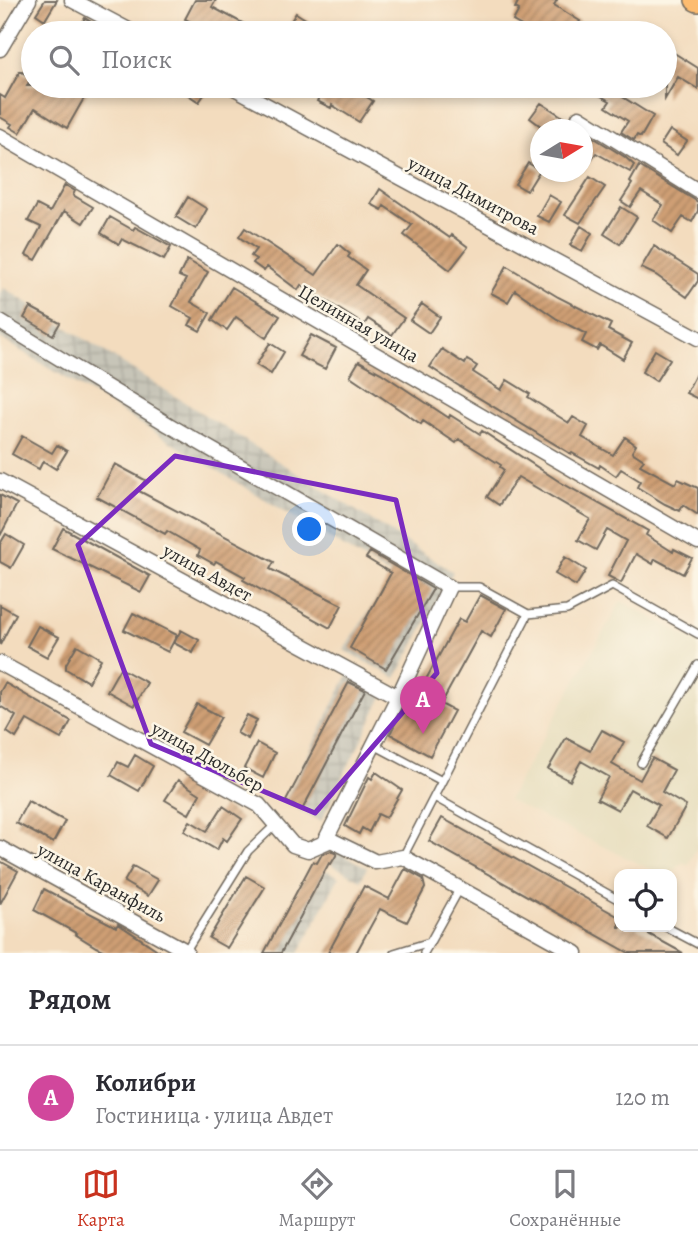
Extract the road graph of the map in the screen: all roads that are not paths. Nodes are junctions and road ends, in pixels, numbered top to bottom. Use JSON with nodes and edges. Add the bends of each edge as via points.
{"nodes":[{"id":1,"x":29,"y":0,"type":"edge"},
{"id":2,"x":72,"y":0,"type":"edge"},
{"id":3,"x":111,"y":21,"type":"edge"},
{"id":4,"x":0,"y":49,"type":"edge"},
{"id":5,"x":253,"y":98,"type":"edge"},
{"id":6,"x":579,"y":117,"type":"dead end"},
{"id":7,"x":0,"y":136,"type":"edge"},
{"id":8,"x":698,"y":191,"type":"edge"},
{"id":9,"x":0,"y":322,"type":"edge"},
{"id":10,"x":698,"y":338,"type":"edge"},
{"id":11,"x":0,"y":481,"type":"edge"},
{"id":12,"x":698,"y":542,"type":"edge"},
{"id":13,"x":449,"y":587,"type":"junction"},
{"id":14,"x":527,"y":614,"type":"junction"},
{"id":15,"x":698,"y":634,"type":"edge"},
{"id":16,"x":0,"y":663,"type":"edge"},
{"id":17,"x":698,"y":665,"type":"edge"},
{"id":18,"x":398,"y":697,"type":"junction"},
{"id":19,"x":374,"y":746,"type":"junction"},
{"id":20,"x":641,"y":763,"type":"dead end"},
{"id":21,"x":442,"y":781,"type":"junction"},
{"id":22,"x":434,"y":797,"type":"junction"},
{"id":23,"x":275,"y":825,"type":"junction"},
{"id":24,"x":331,"y":840,"type":"junction"},
{"id":25,"x":0,"y":848,"type":"edge"},
{"id":26,"x":403,"y":857,"type":"junction"},
{"id":27,"x":460,"y":887,"type":"junction"},
{"id":28,"x":614,"y":898,"type":"edge"},
{"id":29,"x":675,"y":932,"type":"edge"},
{"id":30,"x":430,"y":942,"type":"junction"},
{"id":31,"x":698,"y":944,"type":"edge"},
{"id":32,"x":185,"y":952,"type":"edge"},
{"id":33,"x":394,"y":953,"type":"edge"},
{"id":34,"x":424,"y":953,"type":"edge"},
{"id":35,"x":576,"y":953,"type":"edge"}],
"edges":[{"from":1,"to":4,"type":"street"},
{"from":2,"to":3,"type":"street"},
{"from":5,"to":10,"type":"street","name":"улица Димитрова"},
{"from":6,"to":8,"type":"street"},
{"from":7,"to":12,"type":"street","name":"Целинная улица"},
{"from":9,"to":13,"type":"street"},
{"from":11,"to":18,"type":"street","name":"улица Авдет"},
{"from":13,"to":14,"type":"lane","via":[[479,587]]},
{"from":13,"to":18,"type":"street"},
{"from":14,"to":15,"type":"lane","via":[[567,610],[612,586]]},
{"from":14,"to":21,"type":"lane"},
{"from":16,"to":23,"type":"street","name":"улица Дюльбер","via":[[259,805]]},
{"from":17,"to":20,"type":"lane"},
{"from":18,"to":19,"type":"street"},
{"from":19,"to":21,"type":"lane"},
{"from":19,"to":24,"type":"street","via":[[327,837]]},
{"from":21,"to":22,"type":"lane"},
{"from":22,"to":26,"type":"lane"},
{"from":22,"to":28,"type":"lane"},
{"from":23,"to":24,"type":"street","name":"улица Дюльбер","via":[[293,845],[308,849]]},
{"from":23,"to":32,"type":"lane","via":[[248,850]]},
{"from":24,"to":26,"type":"street","via":[[376,862]]},
{"from":25,"to":32,"type":"street","name":"улица Каранфиль"},
{"from":26,"to":27,"type":"street"},
{"from":27,"to":30,"type":"lane"},
{"from":27,"to":35,"type":"street"},
{"from":29,"to":31,"type":"lane"},
{"from":30,"to":33,"type":"lane"},
{"from":30,"to":34,"type":"lane"}]}
